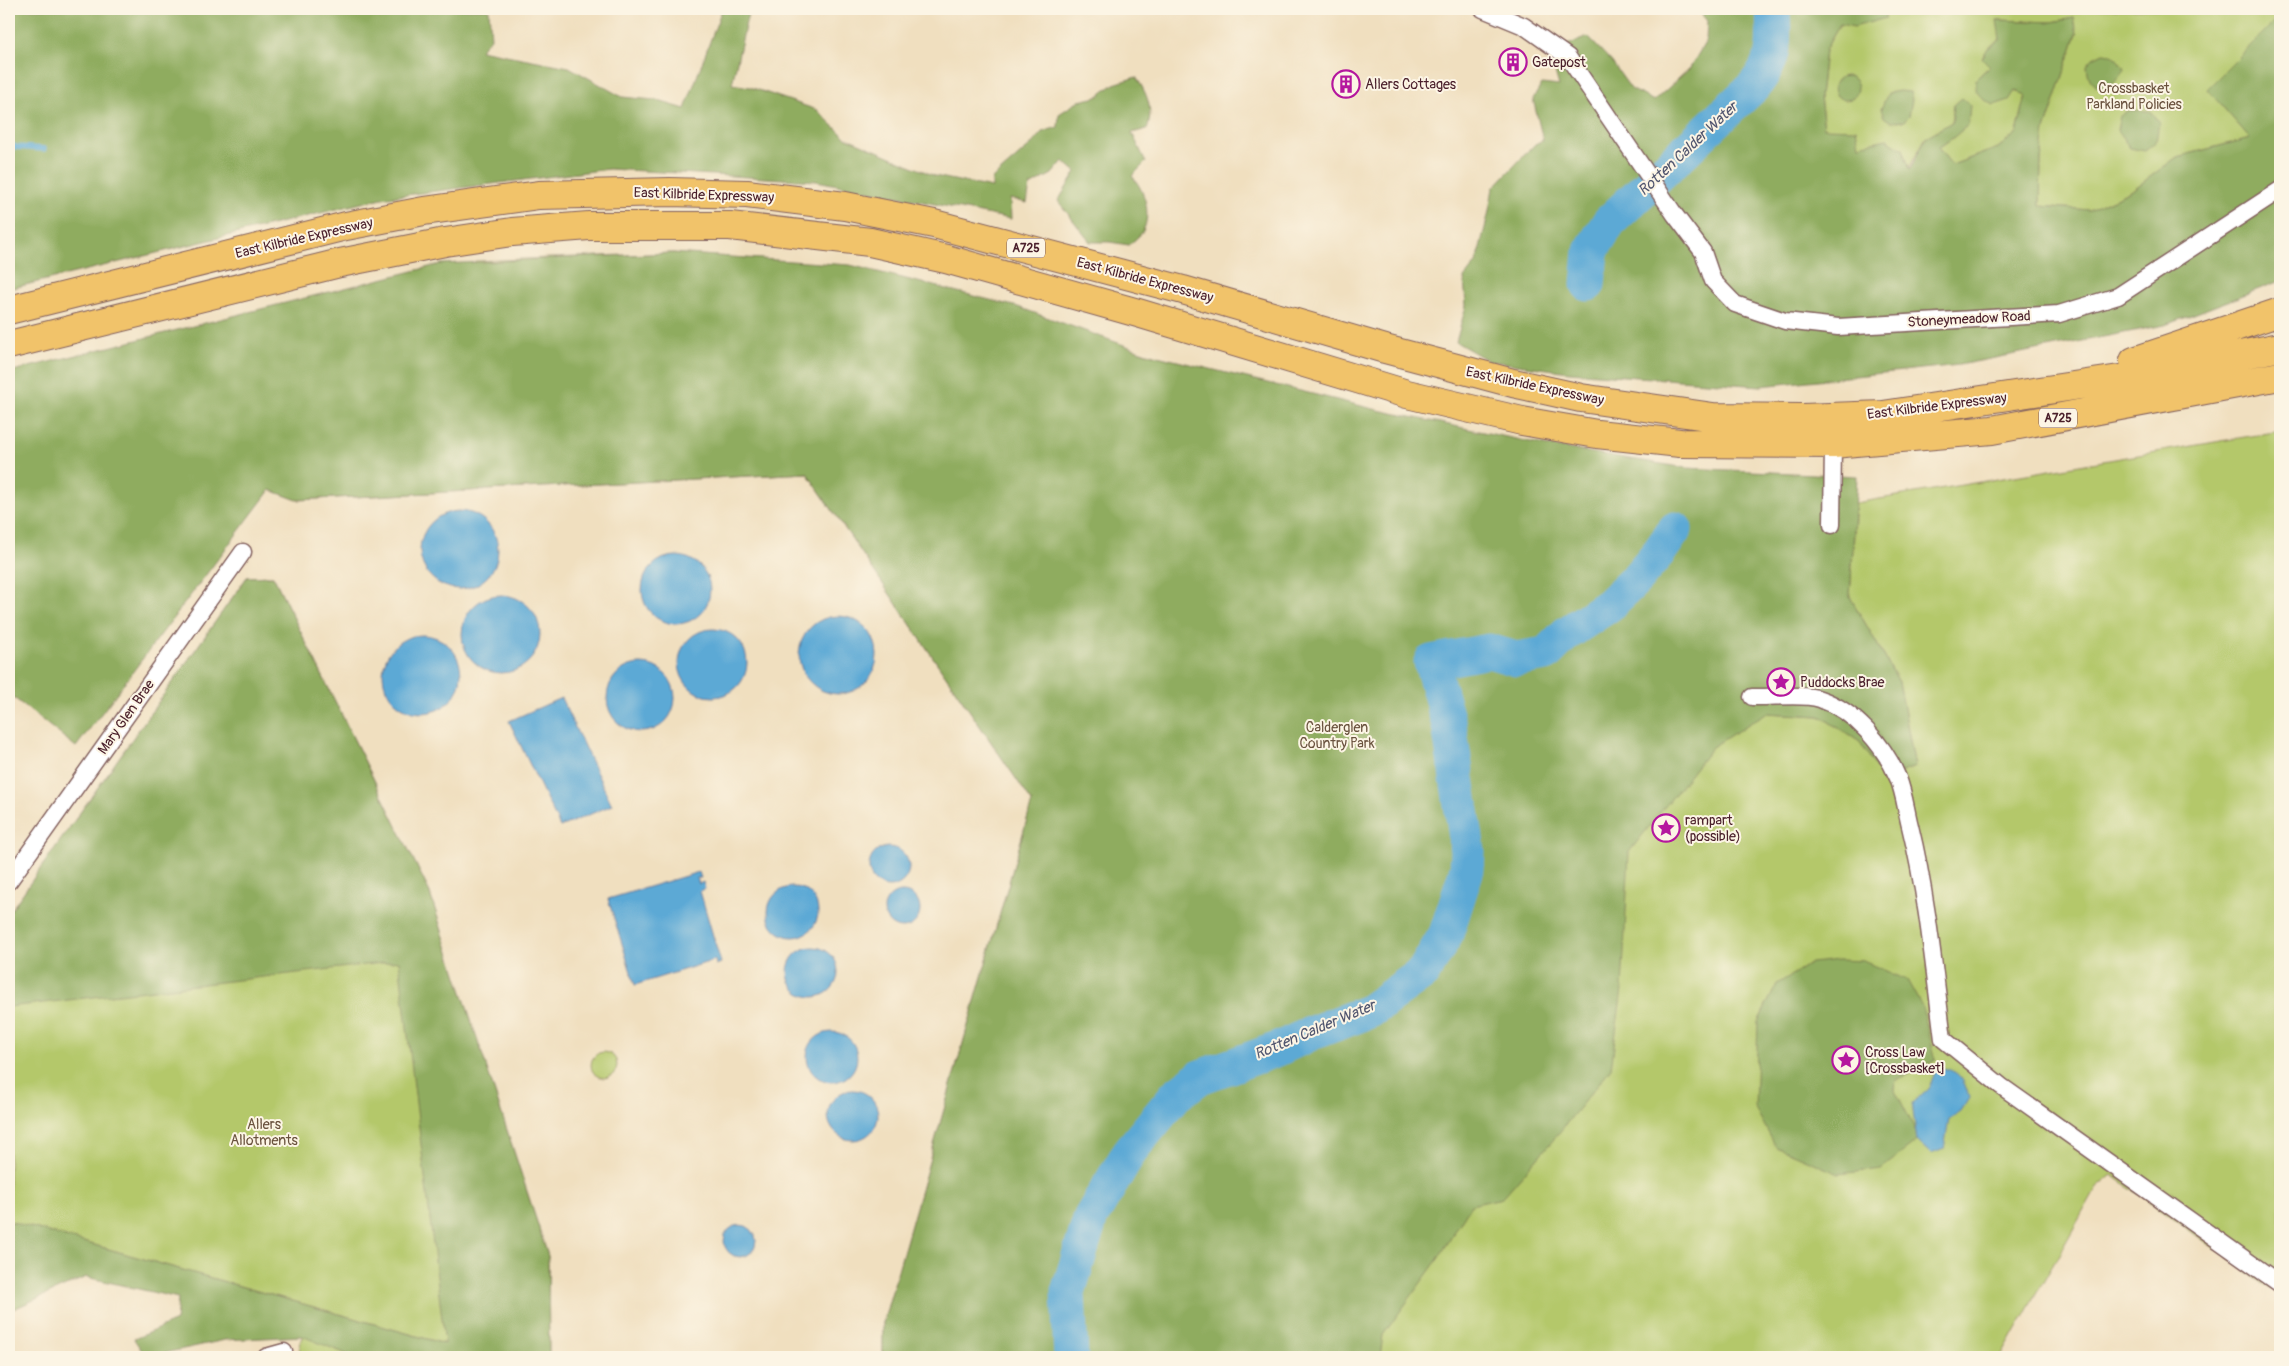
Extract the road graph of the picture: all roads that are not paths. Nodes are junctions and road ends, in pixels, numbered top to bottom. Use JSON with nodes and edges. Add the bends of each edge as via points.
{"nodes":[{"id":1,"x":1483,"y":9,"type":"edge"},
{"id":2,"x":2280,"y":190,"type":"edge"},
{"id":3,"x":9,"y":310,"type":"edge"},
{"id":4,"x":2280,"y":312,"type":"edge"},
{"id":5,"x":9,"y":345,"type":"edge"},
{"id":6,"x":2280,"y":347,"type":"edge"},
{"id":7,"x":2280,"y":376,"type":"edge"},
{"id":8,"x":2038,"y":392,"type":"junction"},
{"id":9,"x":1833,"y":444,"type":"junction"},
{"id":10,"x":1832,"y":525,"type":"dead end"},
{"id":11,"x":243,"y":552,"type":"dead end"},
{"id":12,"x":1752,"y":697,"type":"dead end"},
{"id":13,"x":9,"y":881,"type":"edge"},
{"id":14,"x":2280,"y":1284,"type":"edge"},
{"id":15,"x":284,"y":1352,"type":"dead end"},
{"id":16,"x":266,"y":1357,"type":"edge"}],
"edges":[{"from":1,"to":2,"type":"street","name":"Stoneymeadow Road","via":[[1524,26],[1568,57],[1703,252],[1713,281],[1735,304],[1785,321],[1838,327],[2059,314],[2118,296]]},
{"from":3,"to":8,"type":"highway","name":"East Kilbride Expressway","number":"A725","via":[[346,226],[424,211],[558,194],[747,194],[845,206],[934,224],[1183,290],[1394,352],[1581,398],[1713,417],[1803,418],[1883,415]]},
{"from":4,"to":8,"type":"highway"},
{"from":5,"to":9,"type":"highway","name":"East Kilbride Expressway","number":"A725","via":[[340,263],[445,242],[512,232],[590,226],[730,226],[870,242],[946,259],[1407,394],[1522,421],[1597,434],[1680,443]]},
{"from":6,"to":8,"type":"highway","name":"East Kilbride Expressway","number":"A725"},
{"from":7,"to":9,"type":"highway","name":"East Kilbride Expressway","number":"A725","via":[[1992,430]]},
{"from":9,"to":10,"type":"street"},
{"from":11,"to":13,"type":"street","name":"Mary Glen Brae"},
{"from":12,"to":14,"type":"street","via":[[1819,699],[1843,711],[1883,749],[1898,779],[1915,846],[1943,1039],[2001,1086]]},
{"from":15,"to":16,"type":"street"}]}
